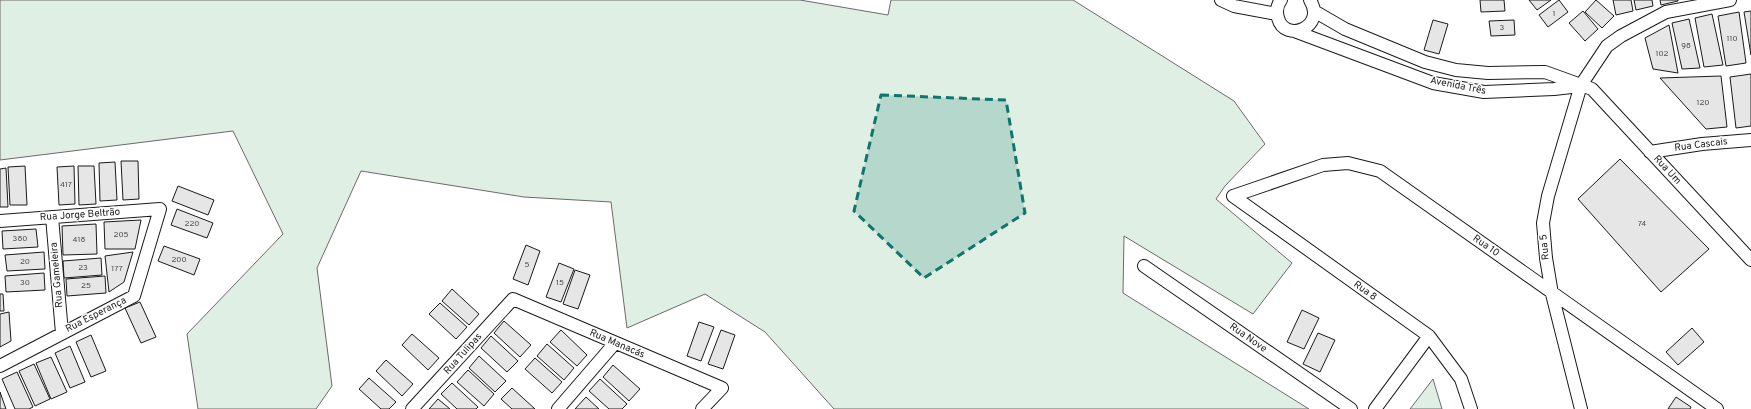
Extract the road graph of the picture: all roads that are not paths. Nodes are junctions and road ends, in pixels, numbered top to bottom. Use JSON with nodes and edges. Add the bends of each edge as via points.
{"nodes":[{"id":1,"x":1221,"y":0,"type":"edge"},
{"id":2,"x":1281,"y":0,"type":"edge"},
{"id":3,"x":1730,"y":0,"type":"edge"},
{"id":4,"x":1312,"y":5,"type":"edge"},
{"id":5,"x":1277,"y":14,"type":"junction"},
{"id":6,"x":1294,"y":31,"type":"junction"},
{"id":7,"x":1586,"y":87,"type":"junction"},
{"id":8,"x":1751,"y":140,"type":"edge"},
{"id":9,"x":1650,"y":152,"type":"junction"},
{"id":10,"x":1233,"y":196,"type":"joint"},
{"id":11,"x":160,"y":209,"type":"joint"},
{"id":12,"x":52,"y":217,"type":"junction"},
{"id":13,"x":0,"y":221,"type":"edge"},
{"id":14,"x":1751,"y":260,"type":"edge"},
{"id":15,"x":1144,"y":266,"type":"dead end"},
{"id":16,"x":1552,"y":292,"type":"junction"},
{"id":17,"x":513,"y":299,"type":"joint"},
{"id":18,"x":62,"y":333,"type":"junction"},
{"id":19,"x":1429,"y":336,"type":"junction"},
{"id":20,"x":615,"y":343,"type":"junction"},
{"id":21,"x":0,"y":366,"type":"edge"},
{"id":22,"x":412,"y":409,"type":"edge"},
{"id":23,"x":558,"y":409,"type":"edge"},
{"id":24,"x":702,"y":409,"type":"edge"},
{"id":25,"x":1351,"y":409,"type":"edge"},
{"id":26,"x":1375,"y":409,"type":"edge"},
{"id":27,"x":1471,"y":409,"type":"edge"},
{"id":28,"x":1581,"y":409,"type":"edge"},
{"id":29,"x":1717,"y":409,"type":"edge"}],
"edges":[{"from":1,"to":5,"type":"street","via":[[1234,6]]},
{"from":2,"to":5,"type":"street"},
{"from":3,"to":7,"type":"street","via":[[1666,12],[1621,36],[1607,46]]},
{"from":4,"to":6,"type":"street","name":"Avenida Três","via":[[1311,23],[1301,30]]},
{"from":4,"to":7,"type":"street","name":"Avenida Três","via":[[1345,29],[1425,62],[1456,70],[1488,73],[1545,72]]},
{"from":5,"to":6,"type":"street","name":"Avenida Três","via":[[1282,26]]},
{"from":6,"to":7,"type":"street","name":"Avenida Três","via":[[1433,83],[1484,92]]},
{"from":7,"to":9,"type":"street","name":"Rua Um"},
{"from":7,"to":16,"type":"street","name":"Rua 5","via":[[1548,196],[1543,223]]},
{"from":8,"to":9,"type":"street","name":"Rua Cascais"},
{"from":9,"to":14,"type":"street","name":"Rua Um"},
{"from":10,"to":16,"type":"street","name":"Rua 10","via":[[1323,165],[1348,163],[1380,171]]},
{"from":10,"to":19,"type":"street","name":"Rua 8"},
{"from":11,"to":12,"type":"street","name":"Rua Jorge Beltrão"},
{"from":11,"to":18,"type":"street","name":"Rua Esperança","via":[[134,296]]},
{"from":12,"to":13,"type":"street","name":"Rua Jorge Beltrão"},
{"from":12,"to":18,"type":"street","name":"Rua Gameleira"},
{"from":15,"to":25,"type":"street","name":"Rua Nove"},
{"from":16,"to":28,"type":"street","name":"Rua 5"},
{"from":16,"to":29,"type":"street","name":"Rua 10"},
{"from":17,"to":20,"type":"street","name":"Rua Manacás"},
{"from":17,"to":22,"type":"street","name":"Rua Tulipas"},
{"from":18,"to":21,"type":"street","name":"Rua Esperança"},
{"from":19,"to":26,"type":"street"},
{"from":19,"to":27,"type":"street","name":"Rua 8","via":[[1461,379]]},
{"from":20,"to":23,"type":"street"},
{"from":20,"to":24,"type":"street","name":"Rua Manacás","via":[[722,388]]}]}
